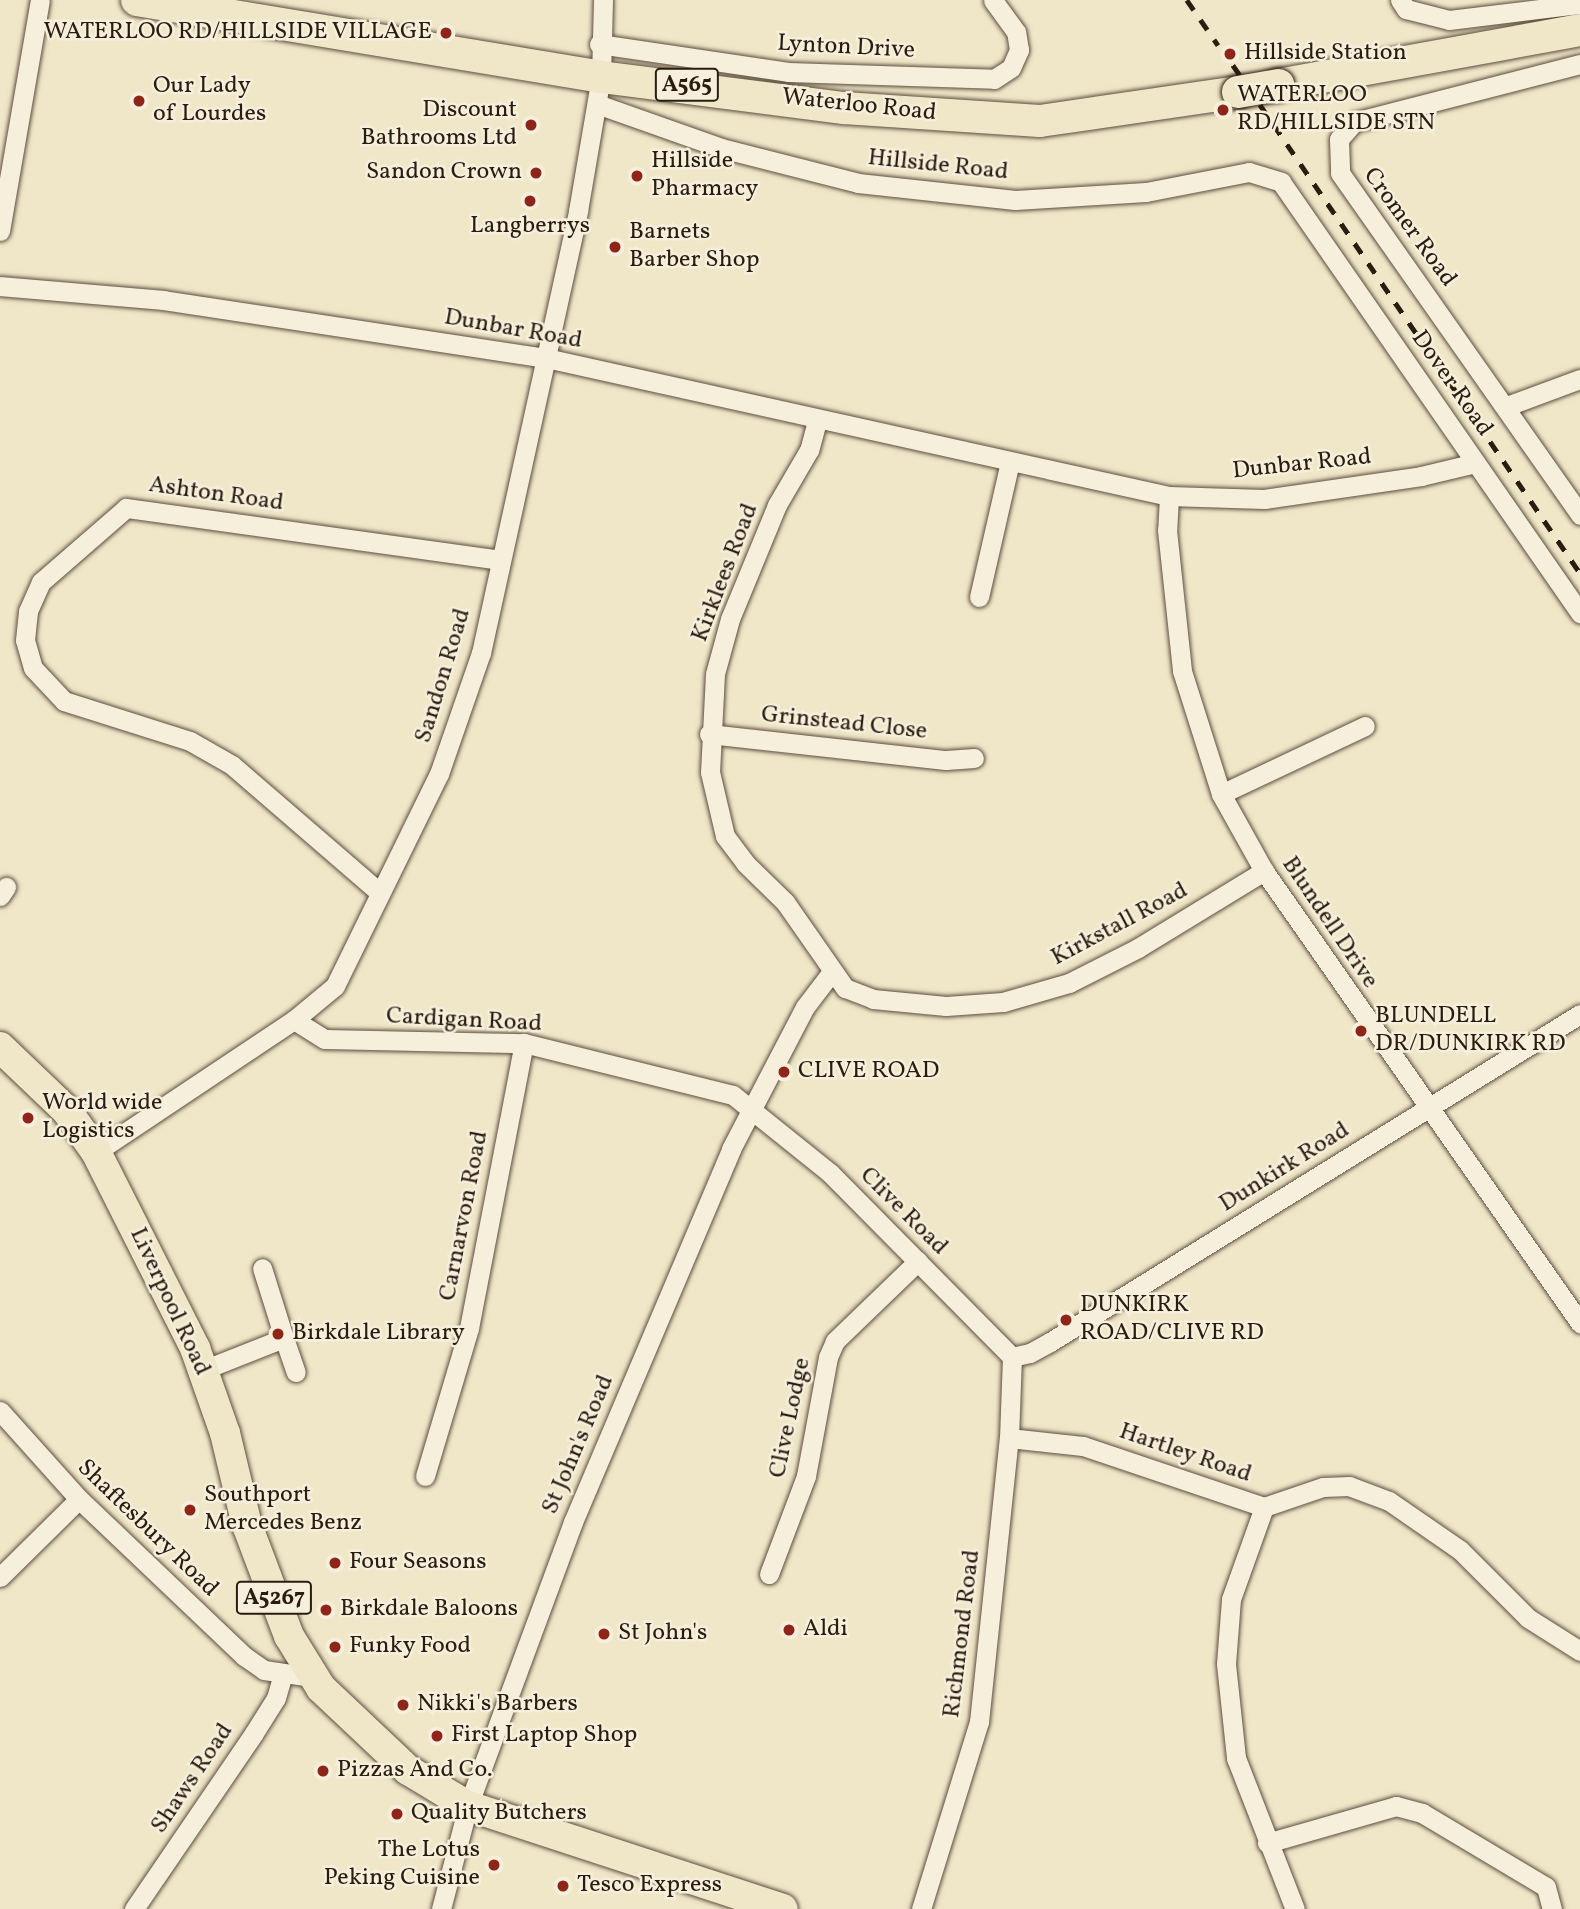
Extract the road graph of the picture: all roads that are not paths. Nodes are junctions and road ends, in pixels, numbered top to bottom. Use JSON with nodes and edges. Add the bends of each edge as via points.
{"nodes":[{"id":1,"x":40,"y":0,"type":"edge"},
{"id":2,"x":137,"y":0,"type":"edge"},
{"id":3,"x":603,"y":0,"type":"edge"},
{"id":4,"x":993,"y":0,"type":"edge"},
{"id":5,"x":1400,"y":0,"type":"edge"},
{"id":6,"x":1580,"y":4,"type":"edge"},
{"id":7,"x":1580,"y":30,"type":"edge"},
{"id":8,"x":600,"y":44,"type":"junction"},
{"id":9,"x":1580,"y":64,"type":"edge"},
{"id":10,"x":599,"y":90,"type":"junction"},
{"id":11,"x":1281,"y":182,"type":"joint"},
{"id":12,"x":0,"y":231,"type":"edge"},
{"id":13,"x":0,"y":286,"type":"edge"},
{"id":14,"x":546,"y":358,"type":"junction"},
{"id":15,"x":1580,"y":379,"type":"edge"},
{"id":16,"x":1507,"y":406,"type":"junction"},
{"id":17,"x":817,"y":421,"type":"junction"},
{"id":18,"x":1010,"y":462,"type":"junction"},
{"id":19,"x":1475,"y":463,"type":"junction"},
{"id":20,"x":1168,"y":496,"type":"junction"},
{"id":21,"x":1580,"y":515,"type":"edge"},
{"id":22,"x":500,"y":560,"type":"junction"},
{"id":23,"x":979,"y":597,"type":"dead end"},
{"id":24,"x":1580,"y":613,"type":"edge"},
{"id":25,"x":1365,"y":726,"type":"dead end"},
{"id":26,"x":709,"y":734,"type":"junction"},
{"id":27,"x":974,"y":758,"type":"dead end"},
{"id":28,"x":1221,"y":794,"type":"junction"},
{"id":29,"x":1264,"y":871,"type":"junction"},
{"id":30,"x":379,"y":892,"type":"junction"},
{"id":31,"x":831,"y":974,"type":"junction"},
{"id":32,"x":1580,"y":1014,"type":"edge"},
{"id":33,"x":294,"y":1020,"type":"junction"},
{"id":34,"x":524,"y":1044,"type":"junction"},
{"id":35,"x":0,"y":1047,"type":"edge"},
{"id":36,"x":1428,"y":1109,"type":"junction"},
{"id":37,"x":753,"y":1110,"type":"junction"},
{"id":38,"x":96,"y":1152,"type":"junction"},
{"id":39,"x":918,"y":1261,"type":"junction"},
{"id":40,"x":262,"y":1268,"type":"dead end"},
{"id":41,"x":1580,"y":1323,"type":"edge"},
{"id":42,"x":284,"y":1338,"type":"junction"},
{"id":43,"x":1012,"y":1357,"type":"junction"},
{"id":44,"x":203,"y":1370,"type":"junction"},
{"id":45,"x":296,"y":1372,"type":"dead end"},
{"id":46,"x":0,"y":1411,"type":"edge"},
{"id":47,"x":1009,"y":1438,"type":"junction"},
{"id":48,"x":425,"y":1476,"type":"dead end"},
{"id":49,"x":79,"y":1499,"type":"junction"},
{"id":50,"x":1264,"y":1507,"type":"junction"},
{"id":51,"x":2,"y":1572,"type":"edge"},
{"id":52,"x":769,"y":1574,"type":"dead end"},
{"id":53,"x":1580,"y":1651,"type":"edge"},
{"id":54,"x":283,"y":1673,"type":"junction"},
{"id":55,"x":312,"y":1677,"type":"junction"},
{"id":56,"x":468,"y":1806,"type":"junction"},
{"id":57,"x":1267,"y":1843,"type":"junction"},
{"id":58,"x":134,"y":1909,"type":"edge"},
{"id":59,"x":442,"y":1909,"type":"edge"},
{"id":60,"x":783,"y":1909,"type":"edge"},
{"id":61,"x":921,"y":1909,"type":"edge"},
{"id":62,"x":1295,"y":1909,"type":"edge"},
{"id":63,"x":1552,"y":1909,"type":"edge"}],
"edges":[{"from":1,"to":12,"type":"street"},
{"from":2,"to":10,"type":"highway","name":"Waterloo Road","number":"A565"},
{"from":3,"to":8,"type":"street","name":"Sandon Road"},
{"from":4,"to":8,"type":"street","name":"Lynton Drive","via":[[1016,32],[1019,50],[1011,68],[994,79],[788,72]]},
{"from":5,"to":6,"type":"street","via":[[1406,9],[1449,20]]},
{"from":7,"to":10,"type":"highway","name":"Waterloo Road","number":"A565","bridge":true,"via":[[1238,92],[1040,121]]},
{"from":8,"to":10,"type":"street","name":"Sandon Road"},
{"from":9,"to":16,"type":"street","name":"Cromer Road","via":[[1353,122],[1339,139],[1340,173]]},
{"from":10,"to":11,"type":"street","name":"Hillside Road","via":[[721,148],[871,184],[1015,200],[1146,192],[1249,172]]},
{"from":10,"to":14,"type":"street","name":"Sandon Road"},
{"from":11,"to":19,"type":"street","name":"Dover Road"},
{"from":13,"to":14,"type":"street","name":"Dunbar Road","via":[[163,300]]},
{"from":14,"to":17,"type":"street","name":"Dunbar Road"},
{"from":14,"to":22,"type":"street","name":"Sandon Road"},
{"from":15,"to":16,"type":"street"},
{"from":16,"to":21,"type":"street","name":"Cromer Road"},
{"from":17,"to":18,"type":"street","name":"Dunbar Road"},
{"from":17,"to":26,"type":"street","name":"Kirklees Road","via":[[809,450],[777,505],[730,619],[715,674]]},
{"from":18,"to":20,"type":"street","name":"Dunbar Road"},
{"from":18,"to":23,"type":"street"},
{"from":19,"to":20,"type":"street","name":"Dunbar Road","via":[[1421,476],[1264,499]]},
{"from":19,"to":24,"type":"street","name":"Dover Road"},
{"from":20,"to":28,"type":"street","name":"Blundell Drive","via":[[1167,530],[1182,671]]},
{"from":22,"to":30,"type":"street","name":"Sandon Road","via":[[481,653],[439,774]]},
{"from":22,"to":30,"type":"street","name":"Ashton Road","via":[[126,508],[41,582],[28,611],[25,640],[33,668],[64,701],[190,741],[232,765]]},
{"from":25,"to":28,"type":"street"},
{"from":26,"to":27,"type":"street","name":"Grinstead Close","via":[[946,760]]},
{"from":26,"to":31,"type":"street","name":"Kirklees Road","via":[[710,772],[725,836],[785,902]]},
{"from":28,"to":29,"type":"street","name":"Blundell Drive"},
{"from":29,"to":31,"type":"street","name":"Kirkstall Road","via":[[1138,948],[1069,983],[1003,1002],[946,1006],[873,999],[845,988]]},
{"from":29,"to":36,"type":"street","name":"Blundell Drive"},
{"from":30,"to":33,"type":"street","name":"Sandon Road","via":[[335,986]]},
{"from":31,"to":37,"type":"street","via":[[805,1007]]},
{"from":32,"to":36,"type":"street","name":"Dunkirk Road"},
{"from":33,"to":34,"type":"street","name":"Cardigan Road","via":[[325,1039]]},
{"from":33,"to":38,"type":"street","name":"Sandon Road"},
{"from":34,"to":37,"type":"street","name":"Cardigan Road","via":[[716,1087]]},
{"from":34,"to":48,"type":"street","name":"Carnarvon Road","via":[[468,1328]]},
{"from":35,"to":38,"type":"main road","name":"Liverpool Road","number":"A5267","via":[[67,1111]]},
{"from":36,"to":41,"type":"street","name":"Blundell Drive"},
{"from":36,"to":43,"type":"street","name":"Dunkirk Road","via":[[1050,1342]]},
{"from":37,"to":39,"type":"street","name":"Clive Road","via":[[830,1172]]},
{"from":37,"to":56,"type":"street","name":"St John's Road","via":[[731,1149],[573,1522]]},
{"from":38,"to":44,"type":"main road","name":"Liverpool Road","number":"A5267"},
{"from":39,"to":43,"type":"street","name":"Clive Road"},
{"from":39,"to":52,"type":"street","name":"Clive Lodge","via":[[835,1341],[806,1476]]},
{"from":40,"to":42,"type":"street"},
{"from":42,"to":44,"type":"street"},
{"from":42,"to":45,"type":"street"},
{"from":43,"to":47,"type":"street","name":"Richmond Road"},
{"from":44,"to":55,"type":"main road","name":"Liverpool Road","number":"A5267","via":[[225,1433],[247,1525],[289,1636]]},
{"from":46,"to":49,"type":"street","name":"Shaftesbury Road"},
{"from":47,"to":50,"type":"street","name":"Hartley Road","via":[[1083,1446]]},
{"from":47,"to":61,"type":"street","name":"Richmond Road","via":[[979,1722]]},
{"from":49,"to":51,"type":"street"},
{"from":49,"to":54,"type":"street","name":"Shaftesbury Road","via":[[244,1656],[264,1670]]},
{"from":50,"to":53,"type":"street","name":"Hartley Road","via":[[1323,1487],[1349,1486],[1389,1501],[1460,1550],[1528,1618]]},
{"from":50,"to":57,"type":"street","via":[[1231,1599],[1226,1664],[1236,1758]]},
{"from":54,"to":55,"type":"street","name":"Shaftesbury Road"},
{"from":54,"to":58,"type":"street","name":"Shaws Road","via":[[276,1698],[254,1733]]},
{"from":55,"to":56,"type":"main road","name":"Liverpool Road","number":"A5267","via":[[408,1770]]},
{"from":56,"to":59,"type":"street","name":"St John's Road"},
{"from":56,"to":60,"type":"main road","name":"Liverpool Road","number":"A5267"},
{"from":57,"to":62,"type":"street"},
{"from":57,"to":63,"type":"street","via":[[1396,1806],[1422,1813],[1546,1887]]}]}
